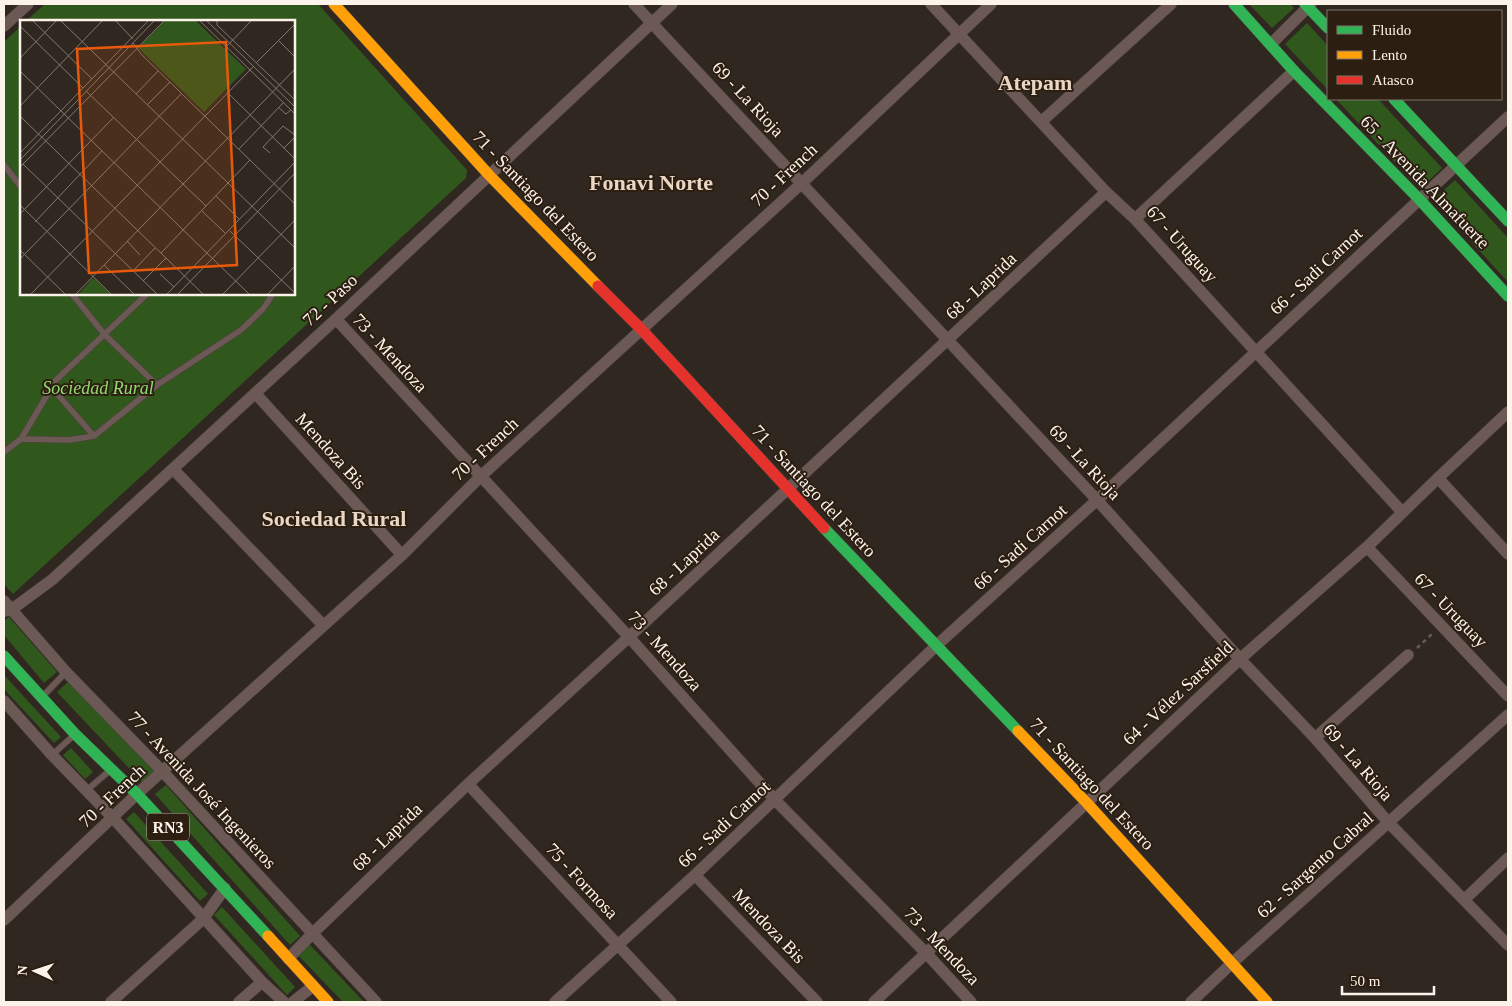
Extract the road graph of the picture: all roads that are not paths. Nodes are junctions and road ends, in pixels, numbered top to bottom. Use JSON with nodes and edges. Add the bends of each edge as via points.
{"nodes":[{"id":1,"x":28,"y":4,"type":"edge"},
{"id":2,"x":634,"y":4,"type":"edge"},
{"id":3,"x":672,"y":4,"type":"edge"},
{"id":4,"x":931,"y":4,"type":"edge"},
{"id":5,"x":991,"y":4,"type":"edge"},
{"id":6,"x":1171,"y":4,"type":"edge"},
{"id":7,"x":1234,"y":4,"type":"edge"},
{"id":8,"x":1308,"y":5,"type":"edge"},
{"id":9,"x":340,"y":6,"type":"edge"},
{"id":10,"x":652,"y":23,"type":"junction"},
{"id":11,"x":4,"y":26,"type":"edge"},
{"id":12,"x":1327,"y":27,"type":"edge"},
{"id":13,"x":959,"y":33,"type":"junction"},
{"id":14,"x":1271,"y":44,"type":"junction"},
{"id":15,"x":1294,"y":71,"type":"junction"},
{"id":16,"x":1395,"y":100,"type":"edge"},
{"id":17,"x":1508,"y":117,"type":"edge"},
{"id":18,"x":1041,"y":122,"type":"junction"},
{"id":19,"x":4,"y":166,"type":"edge"},
{"id":20,"x":1457,"y":166,"type":"junction"},
{"id":21,"x":490,"y":176,"type":"junction"},
{"id":22,"x":802,"y":183,"type":"junction"},
{"id":23,"x":20,"y":186,"type":"edge"},
{"id":24,"x":1106,"y":192,"type":"junction"},
{"id":25,"x":1419,"y":199,"type":"junction"},
{"id":26,"x":1136,"y":219,"type":"junction"},
{"id":27,"x":1508,"y":221,"type":"edge"},
{"id":28,"x":73,"y":295,"type":"edge"},
{"id":29,"x":146,"y":295,"type":"edge"},
{"id":30,"x":272,"y":295,"type":"edge"},
{"id":31,"x":1508,"y":296,"type":"edge"},
{"id":32,"x":336,"y":320,"type":"junction"},
{"id":33,"x":641,"y":329,"type":"junction"},
{"id":34,"x":104,"y":334,"type":"junction"},
{"id":35,"x":948,"y":341,"type":"junction"},
{"id":36,"x":1256,"y":352,"type":"junction"},
{"id":37,"x":157,"y":385,"type":"junction"},
{"id":38,"x":51,"y":387,"type":"junction"},
{"id":39,"x":255,"y":393,"type":"junction"},
{"id":40,"x":1508,"y":412,"type":"edge"},
{"id":41,"x":94,"y":436,"type":"junction"},
{"id":42,"x":21,"y":439,"type":"junction"},
{"id":43,"x":4,"y":452,"type":"edge"},
{"id":44,"x":174,"y":469,"type":"junction"},
{"id":45,"x":481,"y":476,"type":"junction"},
{"id":46,"x":1438,"y":478,"type":"junction"},
{"id":47,"x":787,"y":490,"type":"junction"},
{"id":48,"x":1097,"y":500,"type":"junction"},
{"id":49,"x":1402,"y":512,"type":"junction"},
{"id":50,"x":1367,"y":547,"type":"junction"},
{"id":51,"x":1508,"y":554,"type":"edge"},
{"id":52,"x":402,"y":555,"type":"junction"},
{"id":53,"x":6,"y":607,"type":"edge"},
{"id":54,"x":323,"y":625,"type":"junction"},
{"id":55,"x":629,"y":637,"type":"junction"},
{"id":56,"x":937,"y":645,"type":"junction"},
{"id":57,"x":1408,"y":655,"type":"road end"},
{"id":58,"x":4,"y":656,"type":"edge"},
{"id":59,"x":1240,"y":659,"type":"junction"},
{"id":60,"x":66,"y":672,"type":"junction"},
{"id":61,"x":1508,"y":696,"type":"edge"},
{"id":62,"x":41,"y":698,"type":"junction"},
{"id":63,"x":4,"y":701,"type":"edge"},
{"id":64,"x":1508,"y":715,"type":"edge"},
{"id":65,"x":75,"y":734,"type":"junction"},
{"id":66,"x":1315,"y":738,"type":"junction"},
{"id":67,"x":52,"y":755,"type":"junction"},
{"id":68,"x":112,"y":769,"type":"junction"},
{"id":69,"x":163,"y":772,"type":"junction"},
{"id":70,"x":468,"y":784,"type":"junction"},
{"id":71,"x":87,"y":790,"type":"junction"},
{"id":72,"x":137,"y":794,"type":"junction"},
{"id":73,"x":775,"y":800,"type":"junction"},
{"id":74,"x":1086,"y":802,"type":"junction"},
{"id":75,"x":114,"y":818,"type":"junction"},
{"id":76,"x":1388,"y":822,"type":"junction"},
{"id":77,"x":1508,"y":858,"type":"edge"},
{"id":78,"x":695,"y":875,"type":"junction"},
{"id":79,"x":225,"y":888,"type":"junction"},
{"id":80,"x":1464,"y":899,"type":"junction"},
{"id":81,"x":204,"y":919,"type":"junction"},
{"id":82,"x":4,"y":920,"type":"edge"},
{"id":83,"x":312,"y":934,"type":"junction"},
{"id":84,"x":618,"y":944,"type":"junction"},
{"id":85,"x":1508,"y":945,"type":"edge"},
{"id":86,"x":927,"y":954,"type":"junction"},
{"id":87,"x":288,"y":959,"type":"junction"},
{"id":88,"x":1232,"y":963,"type":"junction"},
{"id":89,"x":262,"y":982,"type":"junction"},
{"id":90,"x":313,"y":986,"type":"junction"},
{"id":91,"x":111,"y":1002,"type":"edge"},
{"id":92,"x":239,"y":1002,"type":"edge"},
{"id":93,"x":284,"y":1002,"type":"edge"},
{"id":94,"x":293,"y":1002,"type":"edge"},
{"id":95,"x":328,"y":1002,"type":"edge"},
{"id":96,"x":376,"y":1002,"type":"edge"},
{"id":97,"x":555,"y":1002,"type":"edge"},
{"id":98,"x":672,"y":1002,"type":"edge"},
{"id":99,"x":817,"y":1002,"type":"edge"},
{"id":100,"x":874,"y":1002,"type":"edge"},
{"id":101,"x":971,"y":1002,"type":"edge"},
{"id":102,"x":1191,"y":1002,"type":"edge"},
{"id":103,"x":1267,"y":1002,"type":"edge"}],
"edges":[{"from":1,"to":11,"type":"street"},
{"from":2,"to":10,"type":"street","name":"69 - La Rioja"},
{"from":3,"to":10,"type":"street","name":"72 - Paso"},
{"from":4,"to":13,"type":"street","name":"67 - Uruguay"},
{"from":5,"to":13,"type":"street","name":"70 - French"},
{"from":6,"to":18,"type":"street"},
{"from":7,"to":14,"type":"main road","name":"65 - Avenida Almafuerte"},
{"from":8,"to":12,"type":"main road"},
{"from":8,"to":14,"type":"street"},
{"from":9,"to":21,"type":"main road","name":"71 - Santiago del Estero"},
{"from":10,"to":21,"type":"street","name":"72 - Paso"},
{"from":10,"to":22,"type":"street","name":"69 - La Rioja"},
{"from":13,"to":18,"type":"street","name":"67 - Uruguay"},
{"from":13,"to":22,"type":"street","name":"70 - French"},
{"from":14,"to":15,"type":"main road","name":"65 - Avenida Almafuerte"},
{"from":15,"to":25,"type":"main road","name":"65 - Avenida Almafuerte"},
{"from":15,"to":26,"type":"street"},
{"from":16,"to":20,"type":"main road","name":"65 - Avenida Almafuerte"},
{"from":17,"to":20,"type":"street","name":"66 - Sadi Carnot"},
{"from":18,"to":24,"type":"street","name":"67 - Uruguay"},
{"from":19,"to":23,"type":"lane"},
{"from":20,"to":25,"type":"street","name":"66 - Sadi Carnot"},
{"from":20,"to":27,"type":"main road","name":"65 - Avenida Almafuerte"},
{"from":21,"to":32,"type":"street","name":"72 - Paso"},
{"from":21,"to":33,"type":"main road","name":"71 - Santiago del Estero"},
{"from":22,"to":33,"type":"street","name":"70 - French"},
{"from":22,"to":35,"type":"street","name":"69 - La Rioja"},
{"from":24,"to":26,"type":"street","name":"67 - Uruguay"},
{"from":24,"to":35,"type":"street","name":"68 - Laprida"},
{"from":25,"to":31,"type":"main road","name":"65 - Avenida Almafuerte"},
{"from":25,"to":36,"type":"street","name":"66 - Sadi Carnot"},
{"from":26,"to":36,"type":"street","name":"67 - Uruguay"},
{"from":28,"to":34,"type":"lane"},
{"from":29,"to":34,"type":"lane"},
{"from":30,"to":37,"type":"lane","via":[[263,309],[240,330]]},
{"from":32,"to":39,"type":"street","name":"72 - Paso"},
{"from":32,"to":45,"type":"street","name":"73 - Mendoza"},
{"from":33,"to":45,"type":"street","name":"70 - French"},
{"from":33,"to":47,"type":"main road","name":"71 - Santiago del Estero"},
{"from":34,"to":37,"type":"lane"},
{"from":34,"to":38,"type":"lane"},
{"from":35,"to":47,"type":"street","name":"68 - Laprida"},
{"from":35,"to":48,"type":"street","name":"69 - La Rioja"},
{"from":36,"to":48,"type":"street","name":"66 - Sadi Carnot"},
{"from":36,"to":49,"type":"street","name":"67 - Uruguay"},
{"from":37,"to":41,"type":"lane"},
{"from":38,"to":41,"type":"lane"},
{"from":38,"to":42,"type":"lane"},
{"from":39,"to":44,"type":"street","name":"72 - Paso"},
{"from":39,"to":52,"type":"street","name":"Mendoza Bis"},
{"from":40,"to":46,"type":"street","name":"64 - Vélez Sarsfield"},
{"from":41,"to":42,"type":"lane","via":[[68,440]]},
{"from":42,"to":43,"type":"lane"},
{"from":44,"to":53,"type":"street","name":"72 - Paso","via":[[53,579]]},
{"from":44,"to":54,"type":"street"},
{"from":45,"to":52,"type":"street","name":"70 - French"},
{"from":45,"to":55,"type":"street","name":"73 - Mendoza"},
{"from":46,"to":49,"type":"street","name":"64 - Vélez Sarsfield"},
{"from":46,"to":51,"type":"street"},
{"from":47,"to":55,"type":"street","name":"68 - Laprida"},
{"from":47,"to":56,"type":"main road","name":"71 - Santiago del Estero"},
{"from":48,"to":56,"type":"street","name":"66 - Sadi Carnot"},
{"from":48,"to":59,"type":"street","name":"69 - La Rioja"},
{"from":49,"to":50,"type":"street","name":"64 - Vélez Sarsfield"},
{"from":50,"to":59,"type":"street","name":"64 - Vélez Sarsfield"},
{"from":50,"to":61,"type":"street","name":"67 - Uruguay"},
{"from":52,"to":54,"type":"street","name":"70 - French"},
{"from":53,"to":60,"type":"street","name":"77 - Avenida José Ingenieros"},
{"from":54,"to":69,"type":"street","name":"70 - French"},
{"from":55,"to":70,"type":"street","name":"68 - Laprida"},
{"from":55,"to":73,"type":"street","name":"73 - Mendoza"},
{"from":56,"to":73,"type":"street","name":"66 - Sadi Carnot"},
{"from":56,"to":74,"type":"main road","name":"71 - Santiago del Estero"},
{"from":57,"to":66,"type":"street"},
{"from":58,"to":62,"type":"main road","number":"RN3"},
{"from":59,"to":66,"type":"street","name":"69 - La Rioja"},
{"from":59,"to":74,"type":"street","name":"64 - Vélez Sarsfield"},
{"from":60,"to":62,"type":"lane"},
{"from":60,"to":69,"type":"street","name":"77 - Avenida José Ingenieros"},
{"from":62,"to":65,"type":"main road","number":"RN3"},
{"from":63,"to":67,"type":"street"},
{"from":64,"to":76,"type":"street","name":"62 - Sargento Cabral"},
{"from":65,"to":67,"type":"lane"},
{"from":65,"to":68,"type":"main road","number":"RN3"},
{"from":66,"to":76,"type":"street","name":"69 - La Rioja"},
{"from":67,"to":71,"type":"street"},
{"from":68,"to":71,"type":"lane"},
{"from":68,"to":72,"type":"main road","number":"RN3"},
{"from":69,"to":72,"type":"street","name":"70 - French"},
{"from":69,"to":83,"type":"street","name":"77 - Avenida José Ingenieros"},
{"from":70,"to":83,"type":"street","name":"68 - Laprida"},
{"from":70,"to":84,"type":"street","name":"75 - Formosa"},
{"from":71,"to":75,"type":"street"},
{"from":72,"to":75,"type":"street","name":"70 - French"},
{"from":72,"to":79,"type":"main road","number":"RN3"},
{"from":73,"to":78,"type":"street","name":"66 - Sadi Carnot"},
{"from":73,"to":86,"type":"street","name":"73 - Mendoza"},
{"from":74,"to":86,"type":"street","name":"64 - Vélez Sarsfield"},
{"from":74,"to":88,"type":"main road","name":"71 - Santiago del Estero"},
{"from":75,"to":81,"type":"street"},
{"from":75,"to":82,"type":"street","name":"70 - French"},
{"from":76,"to":80,"type":"street","name":"69 - La Rioja"},
{"from":76,"to":88,"type":"street","name":"62 - Sargento Cabral"},
{"from":77,"to":80,"type":"street"},
{"from":78,"to":84,"type":"street","name":"66 - Sadi Carnot"},
{"from":78,"to":99,"type":"street","name":"Mendoza Bis"},
{"from":79,"to":81,"type":"street"},
{"from":79,"to":87,"type":"main road","number":"RN3"},
{"from":80,"to":85,"type":"street","name":"69 - La Rioja"},
{"from":81,"to":89,"type":"street"},
{"from":81,"to":91,"type":"street"},
{"from":83,"to":87,"type":"street","name":"68 - Laprida"},
{"from":83,"to":96,"type":"street","name":"77 - Avenida José Ingenieros"},
{"from":84,"to":97,"type":"street","name":"66 - Sadi Carnot"},
{"from":84,"to":98,"type":"street","name":"75 - Formosa"},
{"from":86,"to":100,"type":"street","name":"64 - Vélez Sarsfield"},
{"from":86,"to":101,"type":"street","name":"73 - Mendoza"},
{"from":87,"to":90,"type":"main road","number":"RN3"},
{"from":88,"to":102,"type":"street","name":"62 - Sargento Cabral"},
{"from":88,"to":103,"type":"main road","name":"71 - Santiago del Estero"},
{"from":89,"to":92,"type":"street"},
{"from":89,"to":93,"type":"street"},
{"from":90,"to":94,"type":"street"},
{"from":90,"to":95,"type":"main road","number":"RN3"}]}
